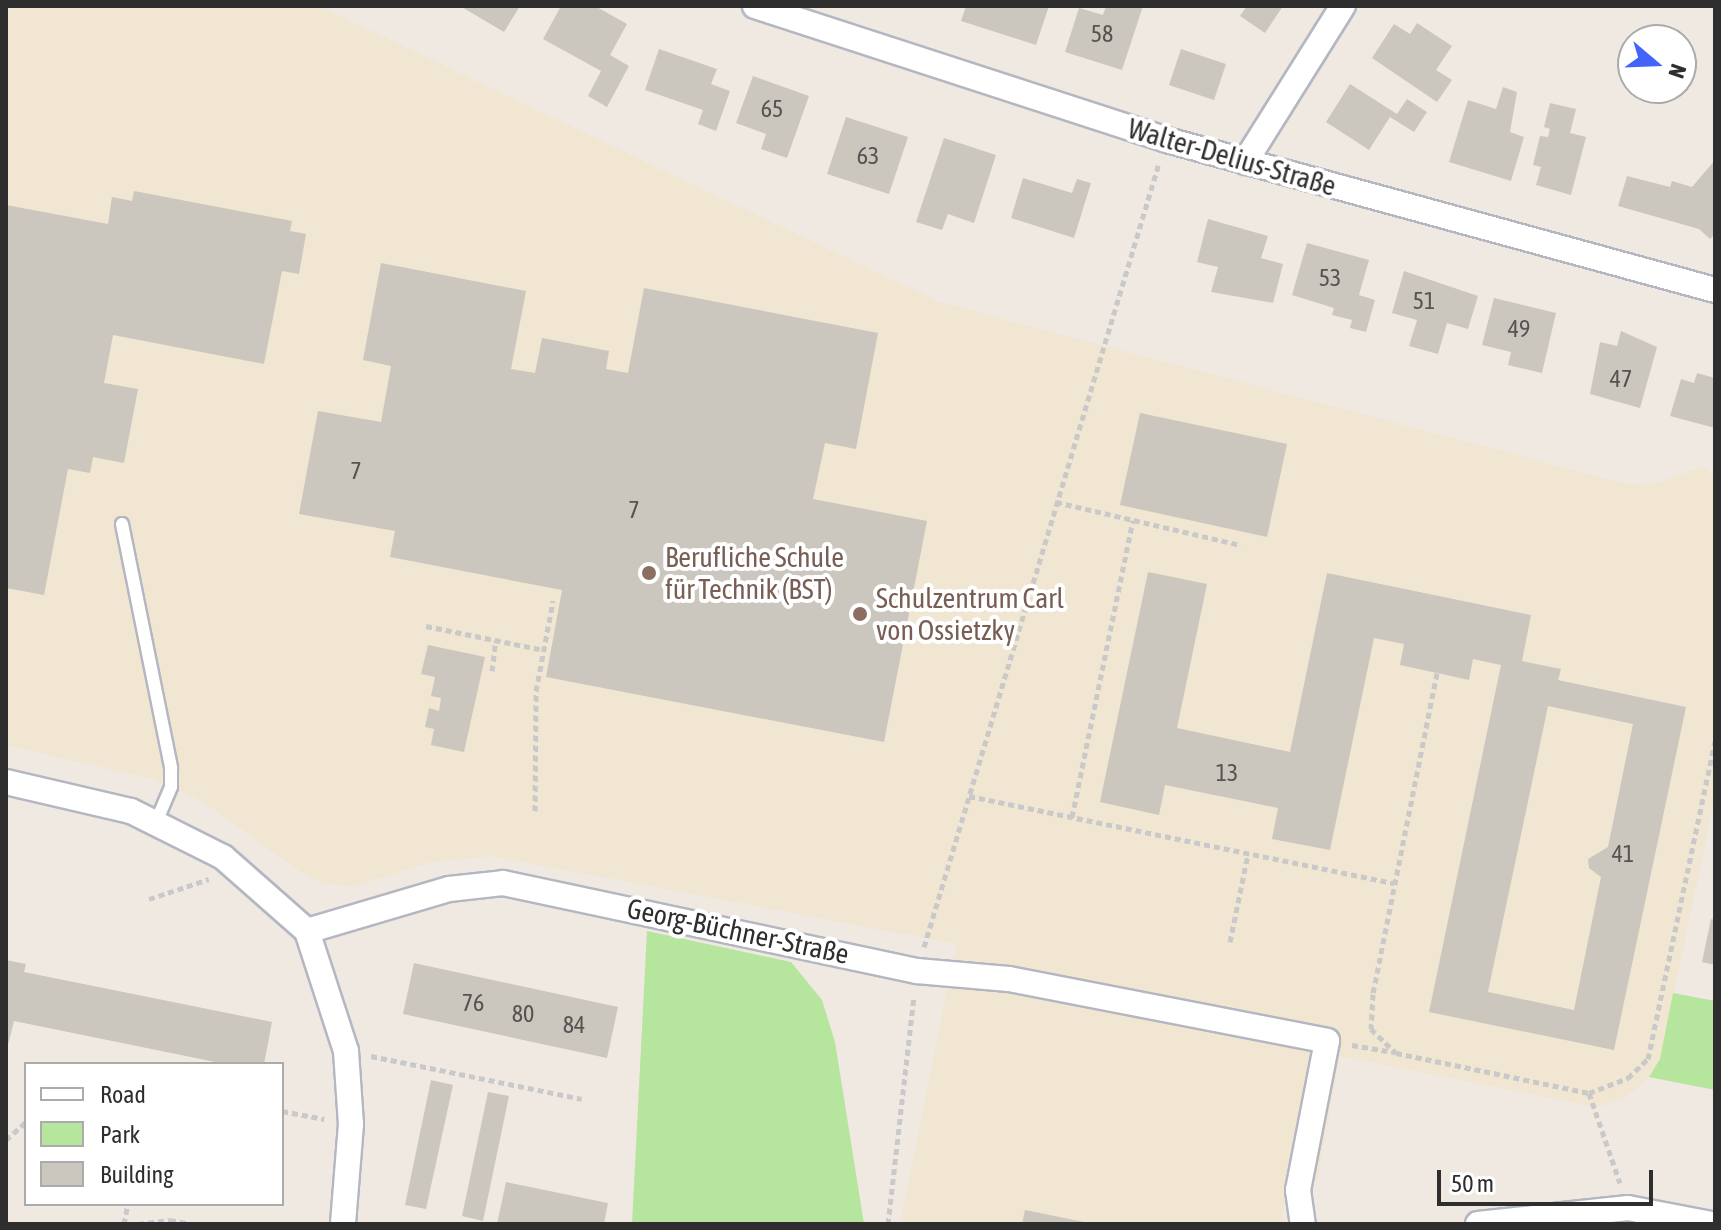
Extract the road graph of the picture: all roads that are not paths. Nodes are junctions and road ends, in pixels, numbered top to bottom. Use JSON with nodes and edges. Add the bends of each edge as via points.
{"nodes":[{"id":1,"x":755,"y":6,"type":"edge"},
{"id":2,"x":1343,"y":6,"type":"edge"},
{"id":3,"x":1245,"y":162,"type":"junction"},
{"id":4,"x":1715,"y":290,"type":"edge"},
{"id":5,"x":122,"y":524,"type":"dead end"},
{"id":6,"x":6,"y":782,"type":"edge"},
{"id":7,"x":156,"y":823,"type":"junction"},
{"id":8,"x":307,"y":931,"type":"junction"},
{"id":9,"x":343,"y":1224,"type":"edge"},
{"id":10,"x":1303,"y":1224,"type":"edge"},
{"id":11,"x":1478,"y":1224,"type":"edge"},
{"id":12,"x":1711,"y":1224,"type":"edge"}],
"edges":[{"from":1,"to":3,"type":"street","name":"Walter-Delius-Straße"},
{"from":2,"to":3,"type":"street"},
{"from":3,"to":4,"type":"street","name":"Walter-Delius-Straße"},
{"from":5,"to":7,"type":"lane","via":[[171,768],[171,787]]},
{"from":6,"to":7,"type":"street","via":[[131,811]]},
{"from":7,"to":8,"type":"street","via":[[237,870]]},
{"from":8,"to":9,"type":"street","via":[[346,1051],[351,1124]]},
{"from":8,"to":10,"type":"street","name":"Georg-Büchner-Straße","via":[[449,889],[503,883],[917,971],[1009,979],[1327,1041],[1298,1190]]},
{"from":11,"to":12,"type":"street","via":[[1628,1208]]}]}
